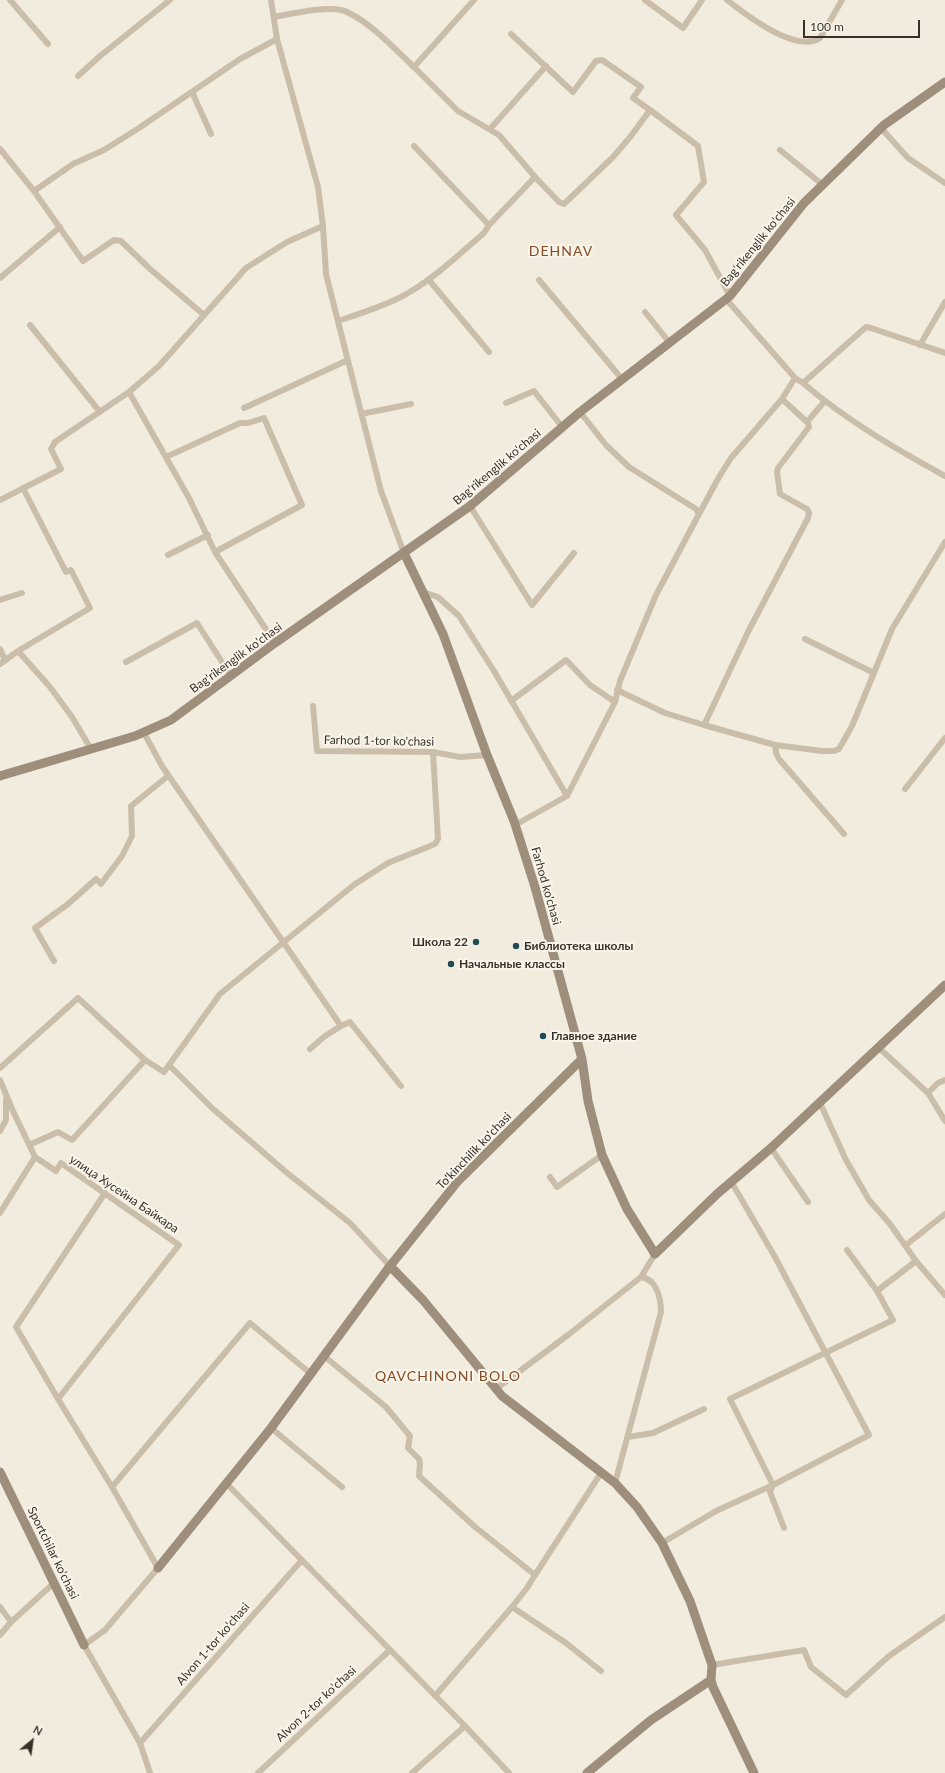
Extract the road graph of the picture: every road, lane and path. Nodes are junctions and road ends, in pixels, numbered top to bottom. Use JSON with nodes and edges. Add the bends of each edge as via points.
{"nodes":[{"id":1,"x":170,"y":0,"type":"edge"},
{"id":2,"x":270,"y":0,"type":"edge"},
{"id":3,"x":474,"y":0,"type":"edge"},
{"id":4,"x":645,"y":0,"type":"edge"},
{"id":5,"x":702,"y":0,"type":"edge"},
{"id":6,"x":727,"y":0,"type":"edge"},
{"id":7,"x":842,"y":0,"type":"edge"},
{"id":8,"x":14,"y":1,"type":"edge"},
{"id":9,"x":274,"y":17,"type":"junction"},
{"id":10,"x":511,"y":34,"type":"dead end"},
{"id":11,"x":277,"y":39,"type":"junction"},
{"id":12,"x":48,"y":44,"type":"dead end"},
{"id":13,"x":546,"y":66,"type":"junction"},
{"id":14,"x":414,"y":67,"type":"junction"},
{"id":15,"x":78,"y":76,"type":"dead end"},
{"id":16,"x":945,"y":82,"type":"edge"},
{"id":17,"x":192,"y":92,"type":"junction"},
{"id":18,"x":650,"y":110,"type":"junction"},
{"id":19,"x":880,"y":128,"type":"junction"},
{"id":20,"x":490,"y":130,"type":"junction"},
{"id":21,"x":211,"y":134,"type":"dead end"},
{"id":22,"x":414,"y":146,"type":"dead end"},
{"id":23,"x":0,"y":149,"type":"edge"},
{"id":24,"x":780,"y":150,"type":"dead end"},
{"id":25,"x":535,"y":177,"type":"junction"},
{"id":26,"x":945,"y":183,"type":"edge"},
{"id":27,"x":823,"y":185,"type":"junction"},
{"id":28,"x":34,"y":191,"type":"junction"},
{"id":29,"x":489,"y":225,"type":"junction"},
{"id":30,"x":323,"y":226,"type":"junction"},
{"id":31,"x":60,"y":227,"type":"junction"},
{"id":32,"x":0,"y":278,"type":"edge"},
{"id":33,"x":429,"y":280,"type":"junction"},
{"id":34,"x":540,"y":280,"type":"dead end"},
{"id":35,"x":728,"y":298,"type":"junction"},
{"id":36,"x":945,"y":302,"type":"edge"},
{"id":37,"x":645,"y":312,"type":"dead end"},
{"id":38,"x":204,"y":315,"type":"junction"},
{"id":39,"x":338,"y":321,"type":"junction"},
{"id":40,"x":30,"y":325,"type":"dead end"},
{"id":41,"x":669,"y":342,"type":"junction"},
{"id":42,"x":920,"y":345,"type":"junction"},
{"id":43,"x":489,"y":352,"type":"dead end"},
{"id":44,"x":945,"y":353,"type":"edge"},
{"id":45,"x":348,"y":360,"type":"junction"},
{"id":46,"x":795,"y":378,"type":"junction"},
{"id":47,"x":622,"y":379,"type":"junction"},
{"id":48,"x":803,"y":383,"type":"junction"},
{"id":49,"x":128,"y":392,"type":"junction"},
{"id":50,"x":782,"y":399,"type":"junction"},
{"id":51,"x":824,"y":402,"type":"junction"},
{"id":52,"x":506,"y":403,"type":"dead end"},
{"id":53,"x":411,"y":404,"type":"dead end"},
{"id":54,"x":244,"y":408,"type":"dead end"},
{"id":55,"x":100,"y":412,"type":"junction"},
{"id":56,"x":580,"y":412,"type":"junction"},
{"id":57,"x":361,"y":414,"type":"junction"},
{"id":58,"x":807,"y":422,"type":"junction"},
{"id":59,"x":562,"y":428,"type":"junction"},
{"id":60,"x":166,"y":457,"type":"junction"},
{"id":61,"x":945,"y":476,"type":"edge"},
{"id":62,"x":23,"y":488,"type":"junction"},
{"id":63,"x":0,"y":500,"type":"edge"},
{"id":64,"x":470,"y":506,"type":"junction"},
{"id":65,"x":699,"y":514,"type":"junction"},
{"id":66,"x":208,"y":536,"type":"junction"},
{"id":67,"x":945,"y":542,"type":"edge"},
{"id":68,"x":215,"y":552,"type":"junction"},
{"id":69,"x":404,"y":553,"type":"junction"},
{"id":70,"x":574,"y":553,"type":"dead end"},
{"id":71,"x":168,"y":555,"type":"dead end"},
{"id":72,"x":423,"y":592,"type":"junction"},
{"id":73,"x":22,"y":593,"type":"dead end"},
{"id":74,"x":0,"y":600,"type":"edge"},
{"id":75,"x":805,"y":639,"type":"dead end"},
{"id":76,"x":275,"y":643,"type":"junction"},
{"id":77,"x":0,"y":649,"type":"edge"},
{"id":78,"x":18,"y":651,"type":"junction"},
{"id":79,"x":3,"y":662,"type":"edge"},
{"id":80,"x":126,"y":662,"type":"dead end"},
{"id":81,"x":874,"y":673,"type":"junction"},
{"id":82,"x":231,"y":676,"type":"junction"},
{"id":83,"x":617,"y":690,"type":"junction"},
{"id":84,"x":511,"y":701,"type":"junction"},
{"id":85,"x":615,"y":702,"type":"junction"},
{"id":86,"x":313,"y":706,"type":"dead end"},
{"id":87,"x":704,"y":725,"type":"junction"},
{"id":88,"x":144,"y":733,"type":"junction"},
{"id":89,"x":945,"y":738,"type":"edge"},
{"id":90,"x":775,"y":744,"type":"junction"},
{"id":91,"x":91,"y":749,"type":"junction"},
{"id":92,"x":432,"y":752,"type":"junction"},
{"id":93,"x":487,"y":755,"type":"junction"},
{"id":94,"x":0,"y":776,"type":"edge"},
{"id":95,"x":168,"y":776,"type":"junction"},
{"id":96,"x":904,"y":789,"type":"dead end"},
{"id":97,"x":567,"y":796,"type":"junction"},
{"id":98,"x":515,"y":825,"type":"junction"},
{"id":99,"x":844,"y":834,"type":"dead end"},
{"id":100,"x":283,"y":942,"type":"junction"},
{"id":101,"x":54,"y":961,"type":"dead end"},
{"id":102,"x":945,"y":985,"type":"edge"},
{"id":103,"x":340,"y":1026,"type":"junction"},
{"id":104,"x":880,"y":1048,"type":"junction"},
{"id":105,"x":310,"y":1049,"type":"dead end"},
{"id":106,"x":582,"y":1059,"type":"junction"},
{"id":107,"x":145,"y":1060,"type":"junction"},
{"id":108,"x":170,"y":1066,"type":"junction"},
{"id":109,"x":0,"y":1068,"type":"edge"},
{"id":110,"x":0,"y":1080,"type":"edge"},
{"id":111,"x":945,"y":1080,"type":"edge"},
{"id":112,"x":400,"y":1086,"type":"dead end"},
{"id":113,"x":928,"y":1093,"type":"junction"},
{"id":114,"x":6,"y":1096,"type":"junction"},
{"id":115,"x":820,"y":1103,"type":"junction"},
{"id":116,"x":945,"y":1121,"type":"edge"},
{"id":117,"x":0,"y":1131,"type":"edge"},
{"id":118,"x":29,"y":1145,"type":"junction"},
{"id":119,"x":772,"y":1148,"type":"junction"},
{"id":120,"x":602,"y":1155,"type":"junction"},
{"id":121,"x":35,"y":1158,"type":"junction"},
{"id":122,"x":550,"y":1177,"type":"dead end"},
{"id":123,"x":732,"y":1183,"type":"junction"},
{"id":124,"x":105,"y":1193,"type":"junction"},
{"id":125,"x":808,"y":1202,"type":"dead end"},
{"id":126,"x":0,"y":1213,"type":"edge"},
{"id":127,"x":945,"y":1214,"type":"edge"},
{"id":128,"x":906,"y":1245,"type":"junction"},
{"id":129,"x":847,"y":1250,"type":"dead end"},
{"id":130,"x":655,"y":1254,"type":"junction"},
{"id":131,"x":916,"y":1261,"type":"junction"},
{"id":132,"x":390,"y":1266,"type":"junction"},
{"id":133,"x":642,"y":1277,"type":"junction"},
{"id":134,"x":877,"y":1291,"type":"junction"},
{"id":135,"x":945,"y":1295,"type":"edge"},
{"id":136,"x":825,"y":1354,"type":"junction"},
{"id":137,"x":324,"y":1356,"type":"junction"},
{"id":138,"x":311,"y":1374,"type":"junction"},
{"id":139,"x":496,"y":1389,"type":"junction"},
{"id":140,"x":58,"y":1399,"type":"junction"},
{"id":141,"x":704,"y":1409,"type":"dead end"},
{"id":142,"x":271,"y":1428,"type":"junction"},
{"id":143,"x":628,"y":1437,"type":"junction"},
{"id":144,"x":0,"y":1472,"type":"edge"},
{"id":145,"x":601,"y":1473,"type":"junction"},
{"id":146,"x":226,"y":1483,"type":"junction"},
{"id":147,"x":615,"y":1483,"type":"junction"},
{"id":148,"x":773,"y":1485,"type":"junction"},
{"id":149,"x":112,"y":1487,"type":"junction"},
{"id":150,"x":342,"y":1488,"type":"dead end"},
{"id":151,"x":784,"y":1528,"type":"dead end"},
{"id":152,"x":662,"y":1543,"type":"junction"},
{"id":153,"x":302,"y":1560,"type":"junction"},
{"id":154,"x":158,"y":1568,"type":"junction"},
{"id":155,"x":535,"y":1575,"type":"junction"},
{"id":156,"x":54,"y":1583,"type":"junction"},
{"id":157,"x":0,"y":1607,"type":"edge"},
{"id":158,"x":512,"y":1607,"type":"junction"},
{"id":159,"x":945,"y":1617,"type":"edge"},
{"id":160,"x":11,"y":1622,"type":"junction"},
{"id":161,"x":0,"y":1635,"type":"edge"},
{"id":162,"x":84,"y":1645,"type":"junction"},
{"id":163,"x":390,"y":1650,"type":"junction"},
{"id":164,"x":712,"y":1665,"type":"junction"},
{"id":165,"x":601,"y":1671,"type":"dead end"},
{"id":166,"x":711,"y":1680,"type":"junction"},
{"id":167,"x":435,"y":1696,"type":"junction"},
{"id":168,"x":465,"y":1726,"type":"junction"},
{"id":169,"x":140,"y":1743,"type":"junction"},
{"id":170,"x":150,"y":1773,"type":"edge"},
{"id":171,"x":258,"y":1773,"type":"edge"},
{"id":172,"x":412,"y":1773,"type":"edge"},
{"id":173,"x":509,"y":1773,"type":"edge"},
{"id":174,"x":587,"y":1773,"type":"edge"},
{"id":175,"x":754,"y":1773,"type":"edge"}],
"edges":[{"from":1,"to":15,"type":"street"},
{"from":2,"to":9,"type":"street"},
{"from":3,"to":14,"type":"street"},
{"from":4,"to":5,"type":"street","via":[[684,28]]},
{"from":6,"to":7,"type":"street","via":[[776,34],[808,43],[820,38]]},
{"from":8,"to":12,"type":"street"},
{"from":9,"to":11,"type":"street"},
{"from":9,"to":14,"type":"street","via":[[317,10],[341,10],[376,33]]},
{"from":10,"to":13,"type":"street"},
{"from":11,"to":17,"type":"street","via":[[240,59]]},
{"from":11,"to":30,"type":"street","via":[[318,187]]},
{"from":13,"to":18,"type":"street","via":[[573,92],[596,60],[602,60],[641,87],[633,98]]},
{"from":13,"to":20,"type":"street"},
{"from":14,"to":20,"type":"street","via":[[458,110]]},
{"from":16,"to":19,"type":"street","name":"Bag'rikenglik ko'chasi"},
{"from":17,"to":21,"type":"street"},
{"from":17,"to":28,"type":"street","via":[[104,150],[73,164]]},
{"from":18,"to":25,"type":"street","via":[[613,157],[564,204]]},
{"from":18,"to":35,"type":"street","via":[[698,146],[704,182],[676,215],[705,250]]},
{"from":19,"to":26,"type":"street","via":[[908,158]]},
{"from":19,"to":27,"type":"street","name":"Bag'rikenglik ko'chasi"},
{"from":20,"to":25,"type":"street","via":[[499,135]]},
{"from":22,"to":29,"type":"street"},
{"from":23,"to":28,"type":"street"},
{"from":24,"to":27,"type":"street"},
{"from":25,"to":29,"type":"street"},
{"from":27,"to":35,"type":"street","name":"Bag'rikenglik ko'chasi","via":[[804,203]]},
{"from":28,"to":31,"type":"street"},
{"from":29,"to":33,"type":"street","via":[[484,233]]},
{"from":30,"to":38,"type":"street","via":[[286,242],[246,268]]},
{"from":30,"to":39,"type":"street","via":[[326,274]]},
{"from":31,"to":32,"type":"street"},
{"from":31,"to":38,"type":"street","via":[[83,261],[114,240],[121,242]]},
{"from":33,"to":39,"type":"street","via":[[402,297]]},
{"from":33,"to":43,"type":"street"},
{"from":34,"to":47,"type":"street"},
{"from":35,"to":41,"type":"street","name":"Bag'rikenglik ko'chasi"},
{"from":35,"to":46,"type":"street"},
{"from":36,"to":42,"type":"street"},
{"from":37,"to":41,"type":"street"},
{"from":38,"to":49,"type":"street","via":[[159,366]]},
{"from":39,"to":45,"type":"street"},
{"from":40,"to":55,"type":"street"},
{"from":41,"to":47,"type":"street","name":"Bag'rikenglik ko'chasi"},
{"from":42,"to":44,"type":"street"},
{"from":42,"to":48,"type":"street","via":[[866,327]]},
{"from":45,"to":54,"type":"street"},
{"from":45,"to":57,"type":"street"},
{"from":46,"to":48,"type":"street"},
{"from":46,"to":50,"type":"street"},
{"from":47,"to":56,"type":"street","name":"Bag'rikenglik ko'chasi"},
{"from":48,"to":51,"type":"street"},
{"from":49,"to":55,"type":"street"},
{"from":49,"to":60,"type":"street"},
{"from":50,"to":58,"type":"street"},
{"from":50,"to":65,"type":"street","via":[[731,458]]},
{"from":51,"to":58,"type":"street"},
{"from":51,"to":61,"type":"street"},
{"from":52,"to":59,"type":"street","via":[[534,391]]},
{"from":53,"to":57,"type":"street"},
{"from":55,"to":62,"type":"street","via":[[55,442],[51,448],[61,469]]},
{"from":56,"to":59,"type":"street","name":"Bag'rikenglik ko'chasi"},
{"from":56,"to":65,"type":"street","via":[[606,445],[629,467],[696,509]]},
{"from":57,"to":69,"type":"street","via":[[381,491]]},
{"from":58,"to":87,"type":"street","via":[[809,427],[777,472],[780,494],[807,509],[808,518],[749,630]]},
{"from":59,"to":64,"type":"street","name":"Bag'rikenglik ko'chasi"},
{"from":60,"to":66,"type":"street"},
{"from":60,"to":68,"type":"street","via":[[240,423],[264,418],[302,505]]},
{"from":62,"to":63,"type":"street"},
{"from":62,"to":78,"type":"street","via":[[66,572],[71,570],[90,608]]},
{"from":64,"to":69,"type":"street","name":"Bag'rikenglik ko'chasi"},
{"from":64,"to":70,"type":"street","via":[[532,605]]},
{"from":65,"to":83,"type":"street","via":[[656,595]]},
{"from":66,"to":68,"type":"street"},
{"from":66,"to":71,"type":"street"},
{"from":67,"to":81,"type":"street","via":[[892,629]]},
{"from":68,"to":76,"type":"street"},
{"from":69,"to":72,"type":"street","name":"Farhod ko'chasi"},
{"from":69,"to":76,"type":"street","name":"Bag'rikenglik ko'chasi"},
{"from":72,"to":84,"type":"street","via":[[438,597],[458,616]]},
{"from":72,"to":93,"type":"street","name":"Farhod ko'chasi","via":[[443,634]]},
{"from":73,"to":74,"type":"street"},
{"from":75,"to":81,"type":"street"},
{"from":76,"to":82,"type":"street","name":"Bag'rikenglik ko'chasi"},
{"from":77,"to":79,"type":"street"},
{"from":78,"to":79,"type":"street"},
{"from":78,"to":91,"type":"street","via":[[55,693]]},
{"from":80,"to":82,"type":"street","via":[[197,622]]},
{"from":81,"to":90,"type":"street","via":[[852,726],[839,749],[826,752]]},
{"from":82,"to":88,"type":"street","name":"Bag'rikenglik ko'chasi","via":[[171,720]]},
{"from":83,"to":85,"type":"street"},
{"from":83,"to":87,"type":"street","via":[[665,713]]},
{"from":84,"to":85,"type":"street","via":[[566,660],[590,685]]},
{"from":84,"to":97,"type":"street"},
{"from":85,"to":97,"type":"street"},
{"from":86,"to":92,"type":"street","name":"Farhod 1-tor ko'chasi","via":[[317,751]]},
{"from":87,"to":90,"type":"street"},
{"from":88,"to":91,"type":"street","name":"Bag'rikenglik ko'chasi"},
{"from":88,"to":95,"type":"street"},
{"from":89,"to":96,"type":"street"},
{"from":90,"to":99,"type":"street","via":[[779,759]]},
{"from":91,"to":94,"type":"street","name":"Bag'rikenglik ko'chasi"},
{"from":92,"to":93,"type":"street","name":"Farhod 1-tor ko'chasi","via":[[460,757]]},
{"from":92,"to":100,"type":"street","via":[[438,838],[435,844],[388,863],[355,884]]},
{"from":93,"to":98,"type":"street","name":"Farhod ko'chasi"},
{"from":95,"to":100,"type":"street"},
{"from":95,"to":101,"type":"street","via":[[131,806],[132,836],[108,877],[101,884],[96,879],[35,928]]},
{"from":97,"to":98,"type":"street"},
{"from":98,"to":106,"type":"street","name":"Farhod ko'chasi","via":[[535,887]]},
{"from":100,"to":103,"type":"street"},
{"from":100,"to":108,"type":"street","via":[[220,994]]},
{"from":102,"to":104,"type":"street"},
{"from":103,"to":105,"type":"street"},
{"from":103,"to":112,"type":"street","via":[[350,1022]]},
{"from":104,"to":113,"type":"street"},
{"from":104,"to":115,"type":"street"},
{"from":106,"to":120,"type":"street","name":"Farhod ko'chasi","via":[[588,1101]]},
{"from":106,"to":132,"type":"street","name":"To'kinchilik ko'chasi","via":[[458,1181]]},
{"from":107,"to":108,"type":"street","via":[[164,1072]]},
{"from":107,"to":109,"type":"street","via":[[78,998]]},
{"from":107,"to":118,"type":"street","via":[[72,1140],[58,1132]]},
{"from":108,"to":132,"type":"street","via":[[212,1108],[350,1223]]},
{"from":110,"to":114,"type":"street"},
{"from":111,"to":113,"type":"street"},
{"from":113,"to":116,"type":"street"},
{"from":114,"to":117,"type":"street","via":[[6,1120]]},
{"from":114,"to":118,"type":"street"},
{"from":115,"to":119,"type":"street"},
{"from":115,"to":128,"type":"street","via":[[846,1160],[869,1200]]},
{"from":118,"to":121,"type":"street"},
{"from":119,"to":123,"type":"street"},
{"from":119,"to":125,"type":"street"},
{"from":120,"to":122,"type":"street","via":[[557,1187]]},
{"from":120,"to":130,"type":"street","name":"Farhod ko'chasi","via":[[627,1209]]},
{"from":121,"to":124,"type":"street","name":"улица Хусейна Байкара","via":[[56,1171],[61,1163]]},
{"from":121,"to":126,"type":"street"},
{"from":123,"to":130,"type":"street","via":[[717,1194]]},
{"from":123,"to":136,"type":"street","via":[[775,1257]]},
{"from":124,"to":140,"type":"street","via":[[16,1327]]},
{"from":124,"to":140,"type":"street","name":"улица Хусейна Байкара","via":[[179,1245]]},
{"from":127,"to":128,"type":"street"},
{"from":128,"to":131,"type":"street"},
{"from":129,"to":134,"type":"street"},
{"from":130,"to":133,"type":"street"},
{"from":131,"to":134,"type":"street"},
{"from":131,"to":135,"type":"street"},
{"from":132,"to":137,"type":"street","name":"To'kinchilik ko'chasi"},
{"from":132,"to":139,"type":"street","via":[[423,1300]]},
{"from":133,"to":139,"type":"street"},
{"from":133,"to":143,"type":"street","via":[[651,1281],[656,1289],[661,1301],[661,1312]]},
{"from":134,"to":136,"type":"street","via":[[893,1320]]},
{"from":136,"to":148,"type":"street","via":[[869,1435]]},
{"from":136,"to":148,"type":"street","via":[[730,1400]]},
{"from":137,"to":138,"type":"street","name":"To'kinchilik ko'chasi"},
{"from":137,"to":155,"type":"street","via":[[386,1407],[410,1436],[408,1448],[419,1459],[419,1476],[474,1526]]},
{"from":138,"to":142,"type":"street","name":"To'kinchilik ko'chasi"},
{"from":138,"to":149,"type":"street","via":[[250,1323]]},
{"from":139,"to":145,"type":"street"},
{"from":140,"to":149,"type":"street"},
{"from":141,"to":143,"type":"street","via":[[653,1432]]},
{"from":142,"to":146,"type":"street","name":"To'kinchilik ko'chasi"},
{"from":142,"to":150,"type":"street"},
{"from":143,"to":147,"type":"street"},
{"from":144,"to":156,"type":"street","name":"Sportchilar ko‘chasi"},
{"from":145,"to":147,"type":"street"},
{"from":145,"to":155,"type":"street"},
{"from":146,"to":153,"type":"street"},
{"from":146,"to":154,"type":"street","name":"To'kinchilik ko'chasi"},
{"from":147,"to":152,"type":"street","via":[[637,1507]]},
{"from":148,"to":151,"type":"street","via":[[770,1492]]},
{"from":148,"to":152,"type":"street","via":[[716,1512]]},
{"from":149,"to":154,"type":"street"},
{"from":152,"to":164,"type":"street","via":[[690,1601]]},
{"from":153,"to":163,"type":"street"},
{"from":153,"to":169,"type":"street","name":"Alvon 1-tor ko‘chasi"},
{"from":154,"to":162,"type":"street","via":[[105,1630]]},
{"from":155,"to":158,"type":"street"},
{"from":156,"to":160,"type":"street"},
{"from":156,"to":162,"type":"street","name":"Sportchilar ko‘chasi"},
{"from":157,"to":160,"type":"street"},
{"from":158,"to":165,"type":"street","via":[[566,1643]]},
{"from":158,"to":167,"type":"street"},
{"from":159,"to":164,"type":"street","via":[[889,1656],[846,1695],[811,1667],[804,1650]]},
{"from":160,"to":161,"type":"street"},
{"from":162,"to":169,"type":"street"},
{"from":163,"to":167,"type":"street"},
{"from":163,"to":171,"type":"street","name":"Alvon 2-tor ko‘chasi"},
{"from":164,"to":166,"type":"street"},
{"from":166,"to":174,"type":"street","via":[[651,1720]]},
{"from":166,"to":175,"type":"street","via":[[712,1687]]},
{"from":167,"to":168,"type":"street"},
{"from":168,"to":172,"type":"street"},
{"from":168,"to":173,"type":"street"},
{"from":169,"to":170,"type":"street"}]}
